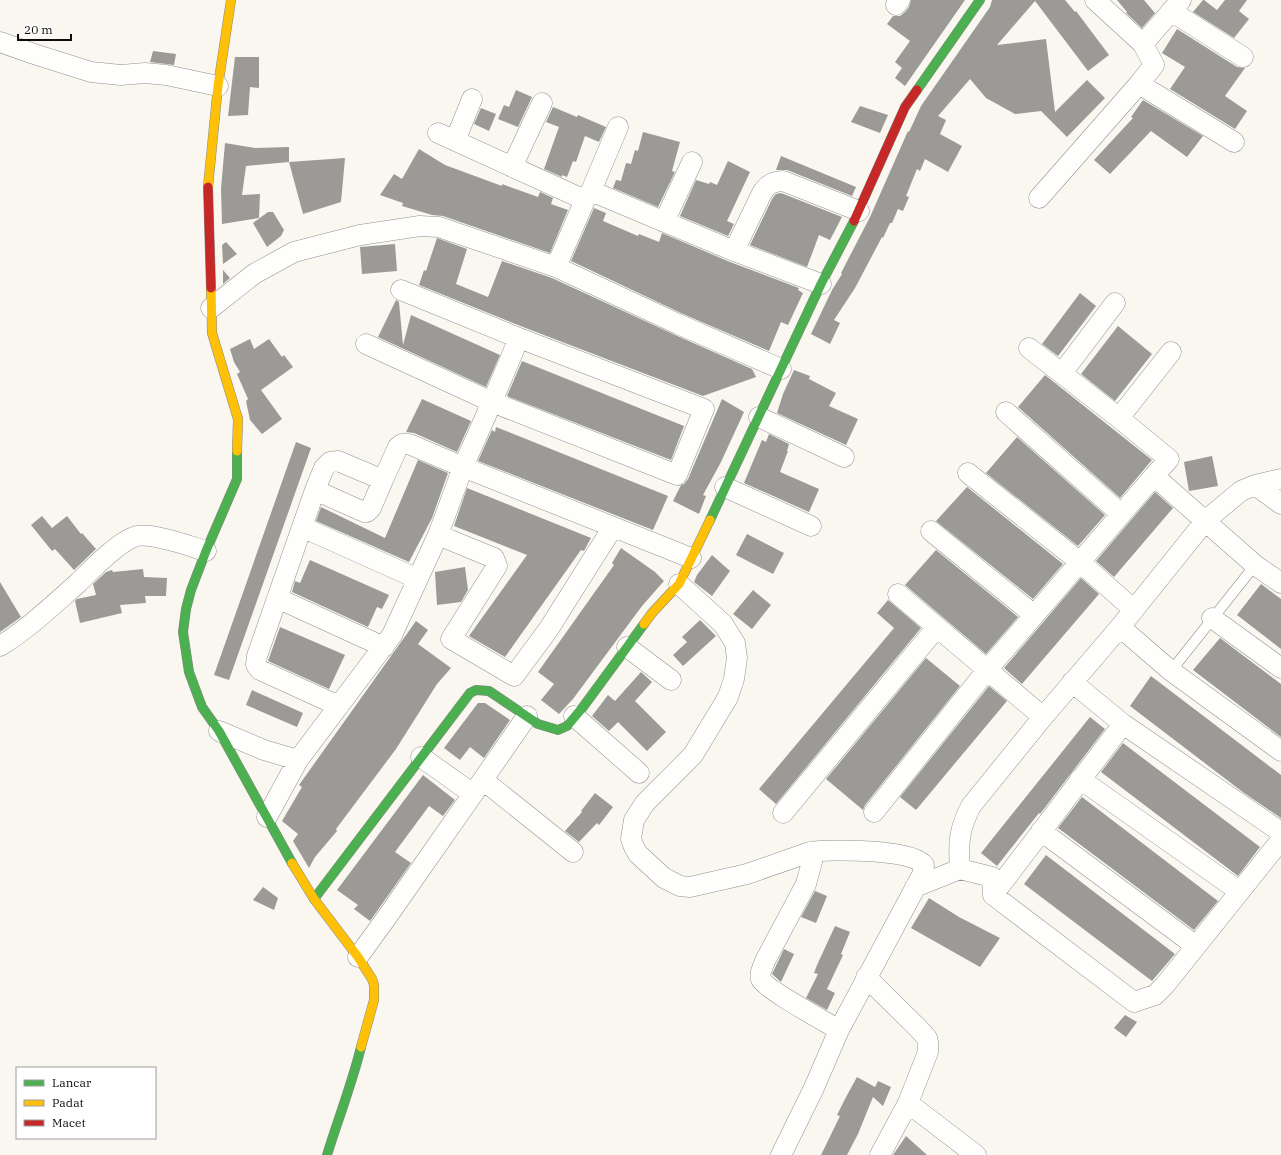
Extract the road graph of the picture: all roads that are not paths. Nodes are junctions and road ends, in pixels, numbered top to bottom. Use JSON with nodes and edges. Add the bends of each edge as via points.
{"nodes":[{"id":1,"x":231,"y":0,"type":"edge"},
{"id":2,"x":980,"y":0,"type":"edge"},
{"id":3,"x":1095,"y":0,"type":"edge"},
{"id":4,"x":1176,"y":5,"type":"edge"},
{"id":5,"x":0,"y":42,"type":"edge"},
{"id":6,"x":1143,"y":44,"type":"junction"},
{"id":7,"x":1243,"y":57,"type":"dead end"},
{"id":8,"x":1139,"y":84,"type":"junction"},
{"id":9,"x":218,"y":86,"type":"junction"},
{"id":10,"x":472,"y":100,"type":"dead end"},
{"id":11,"x":542,"y":103,"type":"dead end"},
{"id":12,"x":618,"y":127,"type":"dead end"},
{"id":13,"x":1234,"y":142,"type":"dead end"},
{"id":14,"x":692,"y":162,"type":"dead end"},
{"id":15,"x":512,"y":167,"type":"junction"},
{"id":16,"x":588,"y":195,"type":"junction"},
{"id":17,"x":1040,"y":198,"type":"dead end"},
{"id":18,"x":859,"y":212,"type":"junction"},
{"id":19,"x":664,"y":222,"type":"junction"},
{"id":20,"x":734,"y":251,"type":"junction"},
{"id":21,"x":556,"y":267,"type":"junction"},
{"id":22,"x":821,"y":284,"type":"junction"},
{"id":23,"x":401,"y":290,"type":"dead end"},
{"id":24,"x":1115,"y":303,"type":"dead end"},
{"id":25,"x":211,"y":308,"type":"junction"},
{"id":26,"x":519,"y":338,"type":"junction"},
{"id":27,"x":366,"y":344,"type":"dead end"},
{"id":28,"x":1029,"y":348,"type":"dead end"},
{"id":29,"x":1171,"y":352,"type":"dead end"},
{"id":30,"x":781,"y":369,"type":"junction"},
{"id":31,"x":1062,"y":373,"type":"junction"},
{"id":32,"x":492,"y":402,"type":"junction"},
{"id":33,"x":1006,"y":412,"type":"dead end"},
{"id":34,"x":759,"y":417,"type":"junction"},
{"id":35,"x":1119,"y":418,"type":"junction"},
{"id":36,"x":844,"y":457,"type":"dead end"},
{"id":37,"x":463,"y":467,"type":"junction"},
{"id":38,"x":968,"y":473,"type":"dead end"},
{"id":39,"x":1154,"y":476,"type":"junction"},
{"id":40,"x":1281,"y":479,"type":"edge"},
{"id":41,"x":383,"y":480,"type":"junction"},
{"id":42,"x":1256,"y":485,"type":"junction"},
{"id":43,"x":725,"y":487,"type":"junction"},
{"id":44,"x":315,"y":490,"type":"junction"},
{"id":45,"x":1281,"y":504,"type":"edge"},
{"id":46,"x":1121,"y":514,"type":"junction"},
{"id":47,"x":1206,"y":520,"type":"junction"},
{"id":48,"x":811,"y":526,"type":"dead end"},
{"id":49,"x":302,"y":527,"type":"junction"},
{"id":50,"x":613,"y":527,"type":"junction"},
{"id":51,"x":931,"y":531,"type":"dead end"},
{"id":52,"x":438,"y":535,"type":"junction"},
{"id":53,"x":206,"y":551,"type":"junction"},
{"id":54,"x":691,"y":558,"type":"junction"},
{"id":55,"x":1080,"y":562,"type":"junction"},
{"id":56,"x":1256,"y":565,"type":"junction"},
{"id":57,"x":418,"y":580,"type":"junction"},
{"id":58,"x":678,"y":584,"type":"junction"},
{"id":59,"x":1281,"y":584,"type":"edge"},
{"id":60,"x":898,"y":594,"type":"dead end"},
{"id":61,"x":277,"y":598,"type":"junction"},
{"id":62,"x":1134,"y":610,"type":"junction"},
{"id":63,"x":1034,"y":615,"type":"junction"},
{"id":64,"x":1212,"y":618,"type":"junction"},
{"id":65,"x":937,"y":626,"type":"junction"},
{"id":66,"x":1120,"y":627,"type":"junction"},
{"id":67,"x":0,"y":646,"type":"edge"},
{"id":68,"x":384,"y":647,"type":"junction"},
{"id":69,"x":627,"y":647,"type":"junction"},
{"id":70,"x":1281,"y":668,"type":"edge"},
{"id":71,"x":988,"y":670,"type":"junction"},
{"id":72,"x":1171,"y":672,"type":"junction"},
{"id":73,"x":671,"y":680,"type":"dead end"},
{"id":74,"x":1072,"y":682,"type":"junction"},
{"id":75,"x":338,"y":706,"type":"junction"},
{"id":76,"x":527,"y":716,"type":"junction"},
{"id":77,"x":574,"y":716,"type":"junction"},
{"id":78,"x":1043,"y":717,"type":"junction"},
{"id":79,"x":1123,"y":724,"type":"junction"},
{"id":80,"x":218,"y":731,"type":"junction"},
{"id":81,"x":1281,"y":751,"type":"edge"},
{"id":82,"x":421,"y":757,"type":"junction"},
{"id":83,"x":298,"y":760,"type":"junction"},
{"id":84,"x":639,"y":773,"type":"dead end"},
{"id":85,"x":1080,"y":779,"type":"junction"},
{"id":86,"x":478,"y":787,"type":"junction"},
{"id":87,"x":874,"y":812,"type":"dead end"},
{"id":88,"x":783,"y":813,"type":"dead end"},
{"id":89,"x":267,"y":818,"type":"junction"},
{"id":90,"x":1041,"y":831,"type":"junction"},
{"id":91,"x":1281,"y":832,"type":"edge"},
{"id":92,"x":1281,"y":840,"type":"edge"},
{"id":93,"x":573,"y":852,"type":"dead end"},
{"id":94,"x":810,"y":852,"type":"junction"},
{"id":95,"x":960,"y":869,"type":"junction"},
{"id":96,"x":915,"y":887,"type":"junction"},
{"id":97,"x":1239,"y":891,"type":"junction"},
{"id":98,"x":993,"y":895,"type":"junction"},
{"id":99,"x":314,"y":899,"type":"junction"},
{"id":100,"x":1196,"y":946,"type":"junction"},
{"id":101,"x":358,"y":957,"type":"junction"},
{"id":102,"x":866,"y":977,"type":"junction"},
{"id":103,"x":838,"y":1030,"type":"junction"},
{"id":104,"x":908,"y":1103,"type":"junction"},
{"id":105,"x":327,"y":1155,"type":"edge"},
{"id":106,"x":780,"y":1155,"type":"edge"},
{"id":107,"x":880,"y":1155,"type":"edge"},
{"id":108,"x":976,"y":1155,"type":"edge"}],
"edges":[{"from":1,"to":9,"type":"street"},
{"from":2,"to":18,"type":"street","via":[[905,107]]},
{"from":3,"to":6,"type":"street"},
{"from":4,"to":6,"type":"street"},
{"from":4,"to":7,"type":"street"},
{"from":5,"to":9,"type":"street","via":[[91,72],[121,75],[166,74]]},
{"from":6,"to":8,"type":"street","via":[[1154,65]]},
{"from":8,"to":13,"type":"street"},
{"from":8,"to":17,"type":"street"},
{"from":9,"to":25,"type":"street","via":[[208,188]]},
{"from":10,"to":15,"type":"street","via":[[447,137]]},
{"from":11,"to":15,"type":"street"},
{"from":12,"to":16,"type":"street"},
{"from":14,"to":19,"type":"street"},
{"from":15,"to":16,"type":"street"},
{"from":16,"to":19,"type":"street"},
{"from":16,"to":21,"type":"street"},
{"from":18,"to":20,"type":"street","via":[[783,181],[775,182],[766,187]]},
{"from":18,"to":22,"type":"street"},
{"from":19,"to":20,"type":"street"},
{"from":20,"to":22,"type":"street"},
{"from":21,"to":25,"type":"street","via":[[439,227],[420,226],[360,235],[294,252],[254,274]]},
{"from":21,"to":30,"type":"street"},
{"from":22,"to":30,"type":"street"},
{"from":23,"to":26,"type":"street"},
{"from":24,"to":31,"type":"street"},
{"from":25,"to":53,"type":"street","via":[[212,333],[238,419],[237,479]]},
{"from":26,"to":32,"type":"street"},
{"from":26,"to":32,"type":"street","via":[[704,410],[691,444],[677,476]]},
{"from":27,"to":32,"type":"street"},
{"from":28,"to":31,"type":"street"},
{"from":29,"to":35,"type":"street"},
{"from":30,"to":34,"type":"street"},
{"from":31,"to":35,"type":"street"},
{"from":32,"to":37,"type":"street"},
{"from":33,"to":46,"type":"street"},
{"from":34,"to":36,"type":"street"},
{"from":34,"to":43,"type":"street"},
{"from":35,"to":39,"type":"street","via":[[1169,459]]},
{"from":37,"to":41,"type":"street","via":[[409,444],[402,444],[398,447]]},
{"from":37,"to":50,"type":"street"},
{"from":37,"to":52,"type":"street"},
{"from":38,"to":55,"type":"street"},
{"from":39,"to":46,"type":"street"},
{"from":39,"to":47,"type":"street"},
{"from":40,"to":42,"type":"street"},
{"from":41,"to":44,"type":"street","via":[[334,460],[324,468]]},
{"from":41,"to":44,"type":"street","via":[[367,512]]},
{"from":42,"to":45,"type":"street"},
{"from":42,"to":47,"type":"street","via":[[1241,491]]},
{"from":43,"to":48,"type":"street"},
{"from":43,"to":54,"type":"street"},
{"from":44,"to":49,"type":"street"},
{"from":46,"to":55,"type":"street"},
{"from":47,"to":56,"type":"street"},
{"from":47,"to":62,"type":"street"},
{"from":49,"to":57,"type":"street"},
{"from":49,"to":61,"type":"street"},
{"from":50,"to":52,"type":"street","via":[[556,619],[514,676],[451,639],[497,566],[494,558]]},
{"from":50,"to":54,"type":"street"},
{"from":51,"to":63,"type":"street"},
{"from":52,"to":57,"type":"street"},
{"from":53,"to":67,"type":"street","via":[[150,537],[137,536],[127,540],[107,555],[41,616]]},
{"from":53,"to":80,"type":"street","via":[[191,590],[183,632],[189,672],[202,707]]},
{"from":54,"to":58,"type":"street"},
{"from":55,"to":62,"type":"street"},
{"from":55,"to":63,"type":"street"},
{"from":56,"to":59,"type":"street"},
{"from":56,"to":64,"type":"lane"},
{"from":57,"to":68,"type":"street","via":[[392,636]]},
{"from":58,"to":69,"type":"street"},
{"from":58,"to":94,"type":"street","via":[[723,624],[735,643],[737,658],[734,679],[728,697],[693,755],[645,803],[634,820],[631,839],[634,847],[664,878],[680,886],[690,887],[747,874]]},
{"from":60,"to":65,"type":"street"},
{"from":61,"to":68,"type":"street"},
{"from":61,"to":75,"type":"street","via":[[256,665],[260,670]]},
{"from":62,"to":66,"type":"street"},
{"from":63,"to":71,"type":"street"},
{"from":64,"to":70,"type":"street"},
{"from":64,"to":72,"type":"lane"},
{"from":65,"to":71,"type":"street"},
{"from":65,"to":88,"type":"street"},
{"from":66,"to":72,"type":"street"},
{"from":66,"to":74,"type":"street"},
{"from":68,"to":75,"type":"street"},
{"from":69,"to":73,"type":"street"},
{"from":69,"to":77,"type":"street"},
{"from":71,"to":78,"type":"street"},
{"from":71,"to":87,"type":"street"},
{"from":72,"to":81,"type":"street"},
{"from":74,"to":78,"type":"street"},
{"from":74,"to":79,"type":"street"},
{"from":75,"to":83,"type":"street"},
{"from":76,"to":77,"type":"street","via":[[538,724],[558,730],[566,726]]},
{"from":76,"to":82,"type":"street","via":[[495,694],[484,689],[476,690],[470,693]]},
{"from":76,"to":86,"type":"street"},
{"from":77,"to":84,"type":"street"},
{"from":78,"to":95,"type":"street","via":[[968,811],[960,832]]},
{"from":79,"to":85,"type":"street"},
{"from":79,"to":91,"type":"street"},
{"from":80,"to":83,"type":"street","via":[[264,750]]},
{"from":80,"to":89,"type":"street"},
{"from":82,"to":86,"type":"street"},
{"from":82,"to":99,"type":"street"},
{"from":83,"to":89,"type":"street"},
{"from":85,"to":90,"type":"street"},
{"from":85,"to":97,"type":"street"},
{"from":86,"to":93,"type":"street"},
{"from":86,"to":101,"type":"street"},
{"from":89,"to":99,"type":"street"},
{"from":90,"to":98,"type":"street"},
{"from":90,"to":100,"type":"street"},
{"from":92,"to":97,"type":"street"},
{"from":94,"to":96,"type":"street","via":[[875,851],[918,860],[923,863],[924,869]]},
{"from":94,"to":103,"type":"street","via":[[812,862],[806,884],[765,961],[761,979],[765,985]]},
{"from":95,"to":96,"type":"street"},
{"from":95,"to":98,"type":"street","via":[[992,877]]},
{"from":96,"to":102,"type":"street"},
{"from":97,"to":100,"type":"street"},
{"from":98,"to":100,"type":"street","via":[[1134,1002],[1155,995]]},
{"from":99,"to":101,"type":"street"},
{"from":101,"to":105,"type":"street","via":[[372,979],[374,1000],[355,1071]]},
{"from":102,"to":103,"type":"street"},
{"from":102,"to":104,"type":"street","via":[[918,1028],[928,1042],[928,1052]]},
{"from":103,"to":106,"type":"street","via":[[813,1090]]},
{"from":104,"to":107,"type":"street"},
{"from":104,"to":108,"type":"street"}]}
